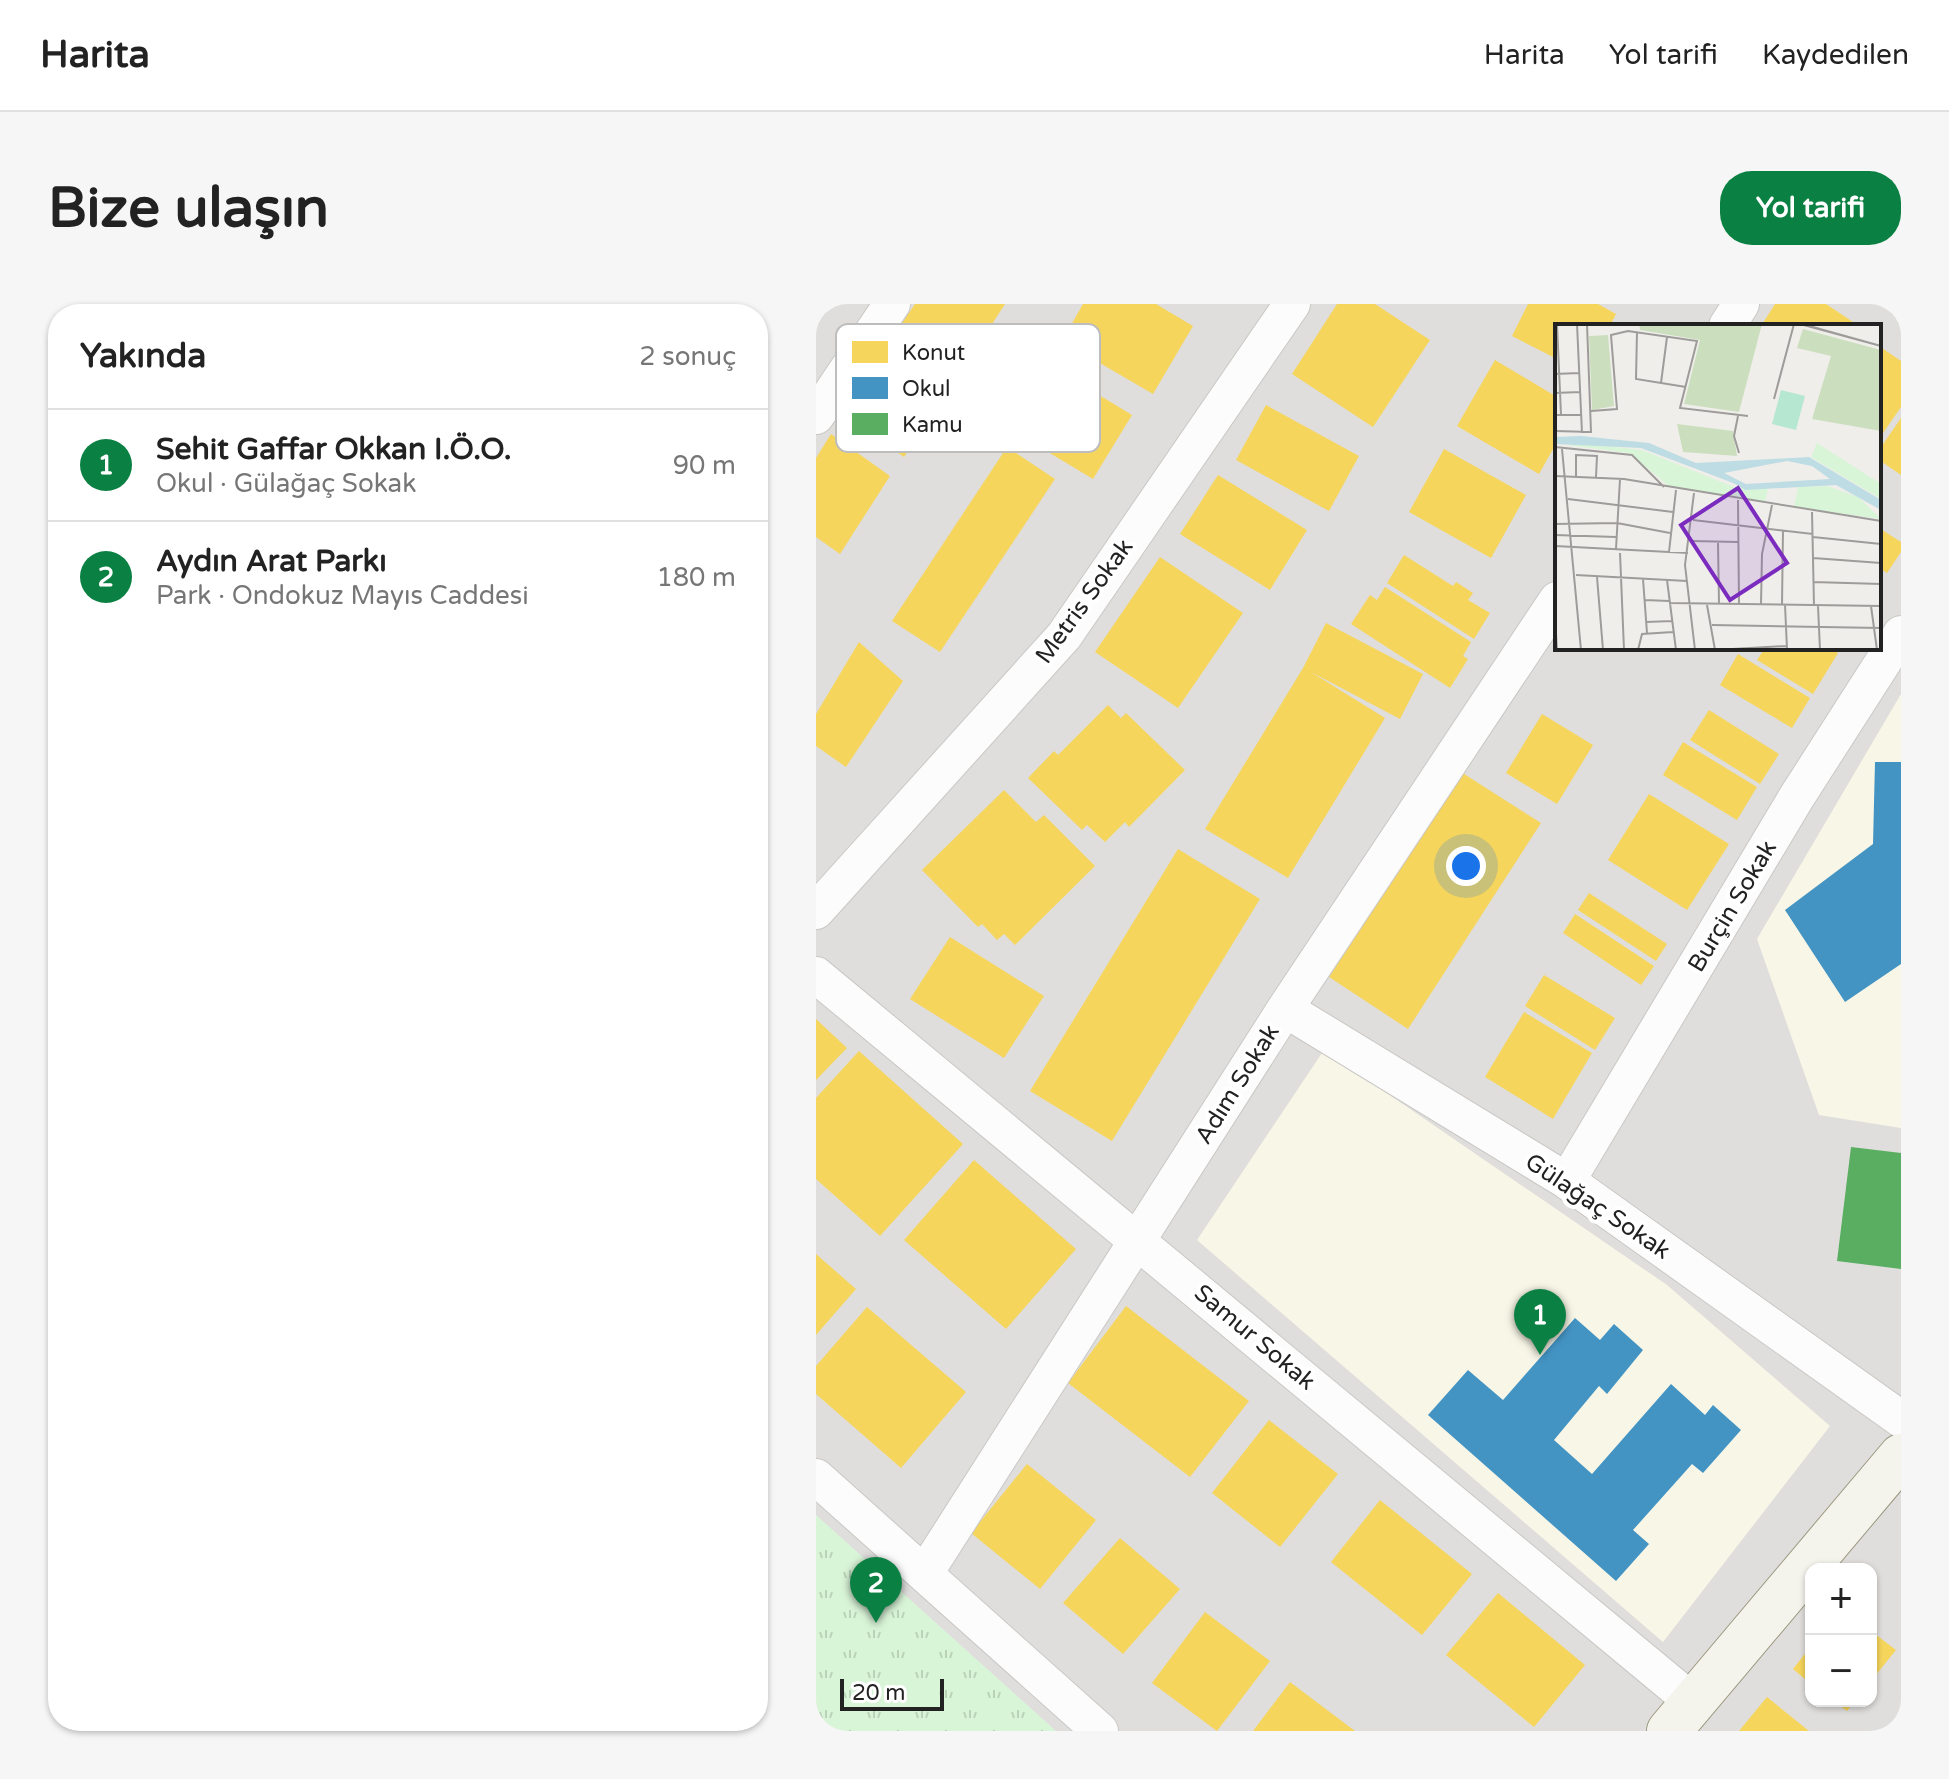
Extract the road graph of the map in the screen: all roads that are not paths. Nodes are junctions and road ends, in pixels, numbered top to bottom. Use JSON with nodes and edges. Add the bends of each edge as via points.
{"nodes":[{"id":1,"x":892,"y":304,"type":"edge"},
{"id":2,"x":1292,"y":304,"type":"edge"},
{"id":3,"x":1741,"y":304,"type":"edge"},
{"id":4,"x":878,"y":324,"type":"edge"},
{"id":5,"x":1728,"y":324,"type":"edge"},
{"id":6,"x":836,"y":387,"type":"edge"},
{"id":7,"x":816,"y":416,"type":"edge"},
{"id":8,"x":1555,"y":603,"type":"edge"},
{"id":9,"x":1901,"y":634,"type":"edge"},
{"id":10,"x":816,"y":911,"type":"edge"},
{"id":11,"x":816,"y":975,"type":"edge"},
{"id":12,"x":1285,"y":1009,"type":"junction"},
{"id":13,"x":1567,"y":1181,"type":"junction"},
{"id":14,"x":1139,"y":1241,"type":"junction"},
{"id":15,"x":1901,"y":1419,"type":"edge"},
{"id":16,"x":1901,"y":1456,"type":"edge"},
{"id":17,"x":816,"y":1477,"type":"edge"},
{"id":18,"x":1901,"y":1498,"type":"edge"},
{"id":19,"x":1843,"y":1563,"type":"edge"},
{"id":20,"x":925,"y":1573,"type":"junction"},
{"id":21,"x":1805,"y":1607,"type":"edge"},
{"id":22,"x":1690,"y":1721,"type":"edge"},
{"id":23,"x":1100,"y":1731,"type":"edge"}],
"edges":[{"from":1,"to":4,"type":"street"},
{"from":2,"to":10,"type":"street","name":"Metris Sokak","via":[[1064,636]]},
{"from":3,"to":5,"type":"street"},
{"from":6,"to":7,"type":"street"},
{"from":8,"to":12,"type":"street","name":"Adım Sokak"},
{"from":9,"to":13,"type":"street","name":"Burçin Sokak","via":[[1796,798]]},
{"from":11,"to":14,"type":"street","name":"Samur Sokak"},
{"from":12,"to":13,"type":"street","name":"Gülağaç Sokak"},
{"from":12,"to":14,"type":"street","name":"Adım Sokak"},
{"from":13,"to":15,"type":"street","name":"Gülağaç Sokak"},
{"from":14,"to":20,"type":"street","name":"Adım Sokak"},
{"from":14,"to":22,"type":"street","name":"Samur Sokak"},
{"from":16,"to":22,"type":"main road"},
{"from":17,"to":20,"type":"street"},
{"from":18,"to":19,"type":"main road"},
{"from":20,"to":23,"type":"street"},
{"from":21,"to":22,"type":"main road"}]}
